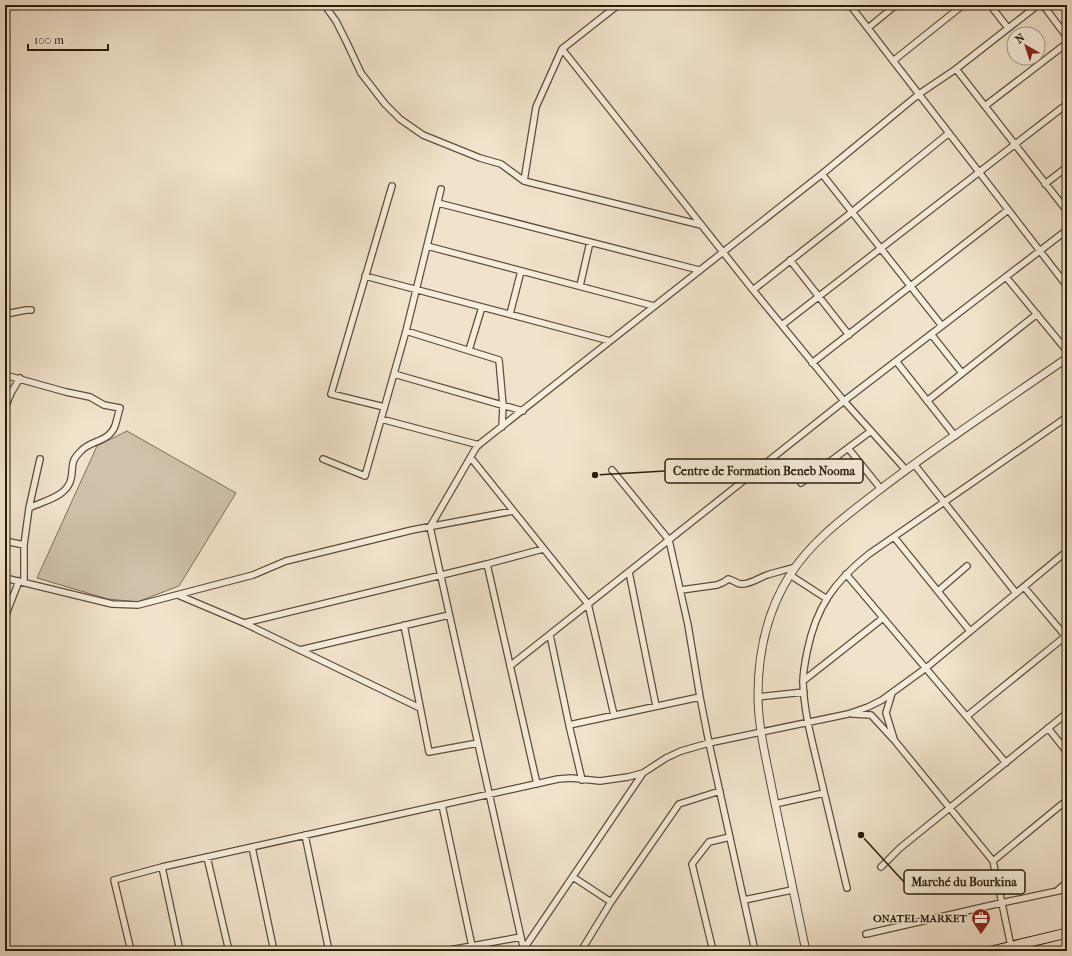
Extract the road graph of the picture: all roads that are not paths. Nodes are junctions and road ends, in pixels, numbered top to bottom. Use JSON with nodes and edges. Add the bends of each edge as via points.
{"nodes":[{"id":1,"x":326,"y":5,"type":"edge"},
{"id":2,"x":618,"y":5,"type":"edge"},
{"id":3,"x":850,"y":5,"type":"edge"},
{"id":4,"x":896,"y":5,"type":"edge"},
{"id":5,"x":964,"y":5,"type":"edge"},
{"id":6,"x":990,"y":5,"type":"edge"},
{"id":7,"x":1038,"y":5,"type":"edge"},
{"id":8,"x":1043,"y":5,"type":"edge"},
{"id":9,"x":1006,"y":26,"type":"edge"},
{"id":10,"x":1011,"y":26,"type":"edge"},
{"id":11,"x":868,"y":28,"type":"junction"},
{"id":12,"x":1006,"y":30,"type":"edge"},
{"id":13,"x":1067,"y":37,"type":"edge"},
{"id":14,"x":1067,"y":43,"type":"edge"},
{"id":15,"x":562,"y":49,"type":"junction"},
{"id":16,"x":893,"y":61,"type":"junction"},
{"id":17,"x":956,"y":69,"type":"junction"},
{"id":18,"x":919,"y":94,"type":"junction"},
{"id":19,"x":1067,"y":104,"type":"edge"},
{"id":20,"x":985,"y":106,"type":"junction"},
{"id":21,"x":949,"y":133,"type":"junction"},
{"id":22,"x":1015,"y":144,"type":"junction"},
{"id":23,"x":1067,"y":167,"type":"edge"},
{"id":24,"x":978,"y":172,"type":"junction"},
{"id":25,"x":822,"y":174,"type":"junction"},
{"id":26,"x":524,"y":181,"type":"junction"},
{"id":27,"x":1046,"y":184,"type":"junction"},
{"id":28,"x":392,"y":186,"type":"dead end"},
{"id":29,"x":441,"y":189,"type":"dead end"},
{"id":30,"x":438,"y":202,"type":"junction"},
{"id":31,"x":1008,"y":210,"type":"junction"},
{"id":32,"x":1067,"y":211,"type":"edge"},
{"id":33,"x":852,"y":212,"type":"junction"},
{"id":34,"x":702,"y":225,"type":"junction"},
{"id":35,"x":1067,"y":230,"type":"edge"},
{"id":36,"x":590,"y":242,"type":"junction"},
{"id":37,"x":427,"y":246,"type":"junction"},
{"id":38,"x":881,"y":248,"type":"junction"},
{"id":39,"x":1039,"y":250,"type":"junction"},
{"id":40,"x":722,"y":252,"type":"junction"},
{"id":41,"x":790,"y":260,"type":"junction"},
{"id":42,"x":699,"y":270,"type":"junction"},
{"id":43,"x":521,"y":271,"type":"junction"},
{"id":44,"x":365,"y":276,"type":"junction"},
{"id":45,"x":1006,"y":277,"type":"junction"},
{"id":46,"x":580,"y":286,"type":"junction"},
{"id":47,"x":1067,"y":286,"type":"edge"},
{"id":48,"x":911,"y":287,"type":"junction"},
{"id":49,"x":416,"y":289,"type":"junction"},
{"id":50,"x":753,"y":290,"type":"junction"},
{"id":51,"x":819,"y":296,"type":"junction"},
{"id":52,"x":654,"y":306,"type":"junction"},
{"id":53,"x":482,"y":307,"type":"junction"},
{"id":54,"x":31,"y":310,"type":"dead end"},
{"id":55,"x":510,"y":314,"type":"junction"},
{"id":56,"x":1036,"y":314,"type":"junction"},
{"id":57,"x":5,"y":316,"type":"edge"},
{"id":58,"x":782,"y":325,"type":"junction"},
{"id":59,"x":942,"y":326,"type":"junction"},
{"id":60,"x":406,"y":331,"type":"junction"},
{"id":61,"x":931,"y":334,"type":"junction"},
{"id":62,"x":849,"y":335,"type":"junction"},
{"id":63,"x":610,"y":341,"type":"junction"},
{"id":64,"x":469,"y":350,"type":"junction"},
{"id":65,"x":1067,"y":351,"type":"edge"},
{"id":66,"x":1067,"y":358,"type":"edge"},
{"id":67,"x":896,"y":361,"type":"junction"},
{"id":68,"x":812,"y":363,"type":"junction"},
{"id":69,"x":962,"y":373,"type":"junction"},
{"id":70,"x":394,"y":374,"type":"junction"},
{"id":71,"x":5,"y":375,"type":"edge"},
{"id":72,"x":20,"y":378,"type":"junction"},
{"id":73,"x":844,"y":401,"type":"junction"},
{"id":74,"x":927,"y":401,"type":"junction"},
{"id":75,"x":503,"y":405,"type":"junction"},
{"id":76,"x":384,"y":407,"type":"junction"},
{"id":77,"x":5,"y":408,"type":"edge"},
{"id":78,"x":522,"y":410,"type":"junction"},
{"id":79,"x":1067,"y":417,"type":"edge"},
{"id":80,"x":381,"y":419,"type":"junction"},
{"id":81,"x":502,"y":427,"type":"junction"},
{"id":82,"x":871,"y":431,"type":"junction"},
{"id":83,"x":955,"y":436,"type":"junction"},
{"id":84,"x":479,"y":445,"type":"junction"},
{"id":85,"x":848,"y":448,"type":"junction"},
{"id":86,"x":470,"y":458,"type":"junction"},
{"id":87,"x":40,"y":459,"type":"dead end"},
{"id":88,"x":323,"y":459,"type":"dead end"},
{"id":89,"x":914,"y":464,"type":"junction"},
{"id":90,"x":612,"y":470,"type":"dead end"},
{"id":91,"x":906,"y":470,"type":"junction"},
{"id":92,"x":801,"y":483,"type":"dead end"},
{"id":93,"x":881,"y":489,"type":"junction"},
{"id":94,"x":944,"y":502,"type":"junction"},
{"id":95,"x":29,"y":508,"type":"junction"},
{"id":96,"x":514,"y":511,"type":"junction"},
{"id":97,"x":430,"y":527,"type":"junction"},
{"id":98,"x":894,"y":537,"type":"junction"},
{"id":99,"x":669,"y":540,"type":"junction"},
{"id":100,"x":5,"y":541,"type":"edge"},
{"id":101,"x":24,"y":545,"type":"junction"},
{"id":102,"x":544,"y":549,"type":"junction"},
{"id":103,"x":1066,"y":553,"type":"edge"},
{"id":104,"x":487,"y":564,"type":"junction"},
{"id":105,"x":967,"y":566,"type":"dead end"},
{"id":106,"x":795,"y":567,"type":"junction"},
{"id":107,"x":629,"y":572,"type":"junction"},
{"id":108,"x":846,"y":574,"type":"junction"},
{"id":109,"x":440,"y":575,"type":"junction"},
{"id":110,"x":790,"y":575,"type":"junction"},
{"id":111,"x":5,"y":578,"type":"edge"},
{"id":112,"x":21,"y":582,"type":"junction"},
{"id":113,"x":1024,"y":587,"type":"junction"},
{"id":114,"x":680,"y":590,"type":"junction"},
{"id":115,"x":938,"y":591,"type":"junction"},
{"id":116,"x":1016,"y":593,"type":"junction"},
{"id":117,"x":177,"y":594,"type":"junction"},
{"id":118,"x":827,"y":599,"type":"junction"},
{"id":119,"x":588,"y":604,"type":"junction"},
{"id":120,"x":449,"y":615,"type":"junction"},
{"id":121,"x":5,"y":617,"type":"edge"},
{"id":122,"x":883,"y":618,"type":"junction"},
{"id":123,"x":244,"y":623,"type":"junction"},
{"id":124,"x":404,"y":626,"type":"junction"},
{"id":125,"x":970,"y":632,"type":"junction"},
{"id":126,"x":550,"y":635,"type":"junction"},
{"id":127,"x":1066,"y":637,"type":"edge"},
{"id":128,"x":300,"y":650,"type":"junction"},
{"id":129,"x":510,"y":666,"type":"junction"},
{"id":130,"x":926,"y":668,"type":"junction"},
{"id":131,"x":803,"y":681,"type":"junction"},
{"id":132,"x":804,"y":692,"type":"junction"},
{"id":133,"x":892,"y":693,"type":"junction"},
{"id":134,"x":700,"y":696,"type":"junction"},
{"id":135,"x":758,"y":697,"type":"junction"},
{"id":136,"x":656,"y":706,"type":"junction"},
{"id":137,"x":420,"y":708,"type":"junction"},
{"id":138,"x":1067,"y":713,"type":"edge"},
{"id":139,"x":848,"y":714,"type":"junction"},
{"id":140,"x":614,"y":715,"type":"junction"},
{"id":141,"x":967,"y":716,"type":"junction"},
{"id":142,"x":807,"y":723,"type":"junction"},
{"id":143,"x":569,"y":725,"type":"junction"},
{"id":144,"x":1048,"y":728,"type":"junction"},
{"id":145,"x":761,"y":732,"type":"junction"},
{"id":146,"x":894,"y":741,"type":"junction"},
{"id":147,"x":478,"y":742,"type":"junction"},
{"id":148,"x":709,"y":743,"type":"junction"},
{"id":149,"x":1067,"y":752,"type":"edge"},
{"id":150,"x":1006,"y":763,"type":"junction"},
{"id":151,"x":642,"y":773,"type":"junction"},
{"id":152,"x":582,"y":780,"type":"junction"},
{"id":153,"x":537,"y":784,"type":"junction"},
{"id":154,"x":720,"y":791,"type":"junction"},
{"id":155,"x":824,"y":793,"type":"junction"},
{"id":156,"x":489,"y":794,"type":"junction"},
{"id":157,"x":1067,"y":800,"type":"edge"},
{"id":158,"x":775,"y":804,"type":"junction"},
{"id":159,"x":442,"y":805,"type":"junction"},
{"id":160,"x":949,"y":808,"type":"junction"},
{"id":161,"x":305,"y":835,"type":"junction"},
{"id":162,"x":730,"y":837,"type":"junction"},
{"id":163,"x":252,"y":847,"type":"junction"},
{"id":164,"x":207,"y":857,"type":"junction"},
{"id":165,"x":993,"y":861,"type":"junction"},
{"id":166,"x":162,"y":867,"type":"junction"},
{"id":167,"x":881,"y":868,"type":"dead end"},
{"id":168,"x":573,"y":877,"type":"junction"},
{"id":169,"x":1067,"y":882,"type":"edge"},
{"id":170,"x":846,"y":888,"type":"dead end"},
{"id":171,"x":1067,"y":889,"type":"edge"},
{"id":172,"x":792,"y":890,"type":"junction"},
{"id":173,"x":1056,"y":891,"type":"junction"},
{"id":174,"x":744,"y":900,"type":"junction"},
{"id":175,"x":611,"y":902,"type":"junction"},
{"id":176,"x":1001,"y":903,"type":"junction"},
{"id":177,"x":1067,"y":933,"type":"edge"},
{"id":178,"x":866,"y":934,"type":"dead end"},
{"id":179,"x":520,"y":937,"type":"junction"},
{"id":180,"x":472,"y":948,"type":"edge"},
{"id":181,"x":1011,"y":949,"type":"edge"},
{"id":182,"x":524,"y":950,"type":"edge"},
{"id":183,"x":131,"y":951,"type":"edge"},
{"id":184,"x":180,"y":951,"type":"edge"},
{"id":185,"x":229,"y":951,"type":"edge"},
{"id":186,"x":274,"y":951,"type":"edge"},
{"id":187,"x":329,"y":951,"type":"edge"},
{"id":188,"x":444,"y":951,"type":"edge"},
{"id":189,"x":581,"y":951,"type":"edge"},
{"id":190,"x":713,"y":951,"type":"edge"},
{"id":191,"x":755,"y":951,"type":"edge"},
{"id":192,"x":806,"y":951,"type":"edge"},
{"id":193,"x":992,"y":951,"type":"edge"}],
"edges":[{"from":1,"to":26,"type":"street","via":[[348,43],[361,73],[400,119],[423,134],[501,164]]},
{"from":2,"to":15,"type":"street"},
{"from":3,"to":11,"type":"street"},
{"from":4,"to":11,"type":"street"},
{"from":5,"to":16,"type":"street"},
{"from":6,"to":9,"type":"street"},
{"from":7,"to":10,"type":"street"},
{"from":8,"to":13,"type":"street"},
{"from":11,"to":16,"type":"street"},
{"from":12,"to":17,"type":"street"},
{"from":14,"to":20,"type":"street"},
{"from":15,"to":26,"type":"street","via":[[536,107]]},
{"from":15,"to":34,"type":"street"},
{"from":16,"to":18,"type":"street"},
{"from":17,"to":18,"type":"street"},
{"from":17,"to":20,"type":"street"},
{"from":18,"to":21,"type":"street"},
{"from":18,"to":25,"type":"street"},
{"from":19,"to":22,"type":"street"},
{"from":20,"to":22,"type":"street"},
{"from":21,"to":24,"type":"street"},
{"from":21,"to":33,"type":"street"},
{"from":22,"to":24,"type":"street"},
{"from":22,"to":27,"type":"street"},
{"from":23,"to":27,"type":"street"},
{"from":24,"to":31,"type":"street"},
{"from":24,"to":38,"type":"street"},
{"from":25,"to":33,"type":"street"},
{"from":25,"to":40,"type":"street"},
{"from":26,"to":34,"type":"street"},
{"from":27,"to":32,"type":"street"},
{"from":28,"to":44,"type":"street"},
{"from":29,"to":30,"type":"street"},
{"from":30,"to":36,"type":"street"},
{"from":30,"to":37,"type":"street"},
{"from":31,"to":39,"type":"street"},
{"from":31,"to":48,"type":"street"},
{"from":33,"to":38,"type":"street"},
{"from":33,"to":41,"type":"street"},
{"from":34,"to":40,"type":"street"},
{"from":35,"to":39,"type":"street"},
{"from":36,"to":42,"type":"street"},
{"from":36,"to":46,"type":"street"},
{"from":37,"to":43,"type":"street"},
{"from":37,"to":49,"type":"street"},
{"from":38,"to":48,"type":"street"},
{"from":38,"to":51,"type":"street"},
{"from":39,"to":45,"type":"street"},
{"from":39,"to":47,"type":"street"},
{"from":40,"to":42,"type":"street"},
{"from":40,"to":50,"type":"street"},
{"from":41,"to":50,"type":"street"},
{"from":41,"to":51,"type":"street"},
{"from":42,"to":52,"type":"street"},
{"from":43,"to":46,"type":"street"},
{"from":43,"to":55,"type":"street"},
{"from":44,"to":49,"type":"street"},
{"from":44,"to":76,"type":"street","via":[[330,394]]},
{"from":45,"to":56,"type":"street"},
{"from":45,"to":59,"type":"street"},
{"from":46,"to":52,"type":"street"},
{"from":48,"to":59,"type":"street"},
{"from":48,"to":62,"type":"street"},
{"from":49,"to":53,"type":"street"},
{"from":49,"to":60,"type":"street"},
{"from":50,"to":58,"type":"street"},
{"from":51,"to":58,"type":"street"},
{"from":51,"to":62,"type":"street"},
{"from":52,"to":63,"type":"street"},
{"from":53,"to":55,"type":"street"},
{"from":53,"to":64,"type":"street"},
{"from":54,"to":57,"type":"street"},
{"from":55,"to":63,"type":"street"},
{"from":56,"to":65,"type":"street"},
{"from":56,"to":69,"type":"street"},
{"from":58,"to":68,"type":"street"},
{"from":59,"to":61,"type":"street"},
{"from":60,"to":64,"type":"street"},
{"from":60,"to":70,"type":"street"},
{"from":61,"to":67,"type":"street"},
{"from":61,"to":69,"type":"street"},
{"from":62,"to":68,"type":"street"},
{"from":63,"to":78,"type":"street"},
{"from":64,"to":75,"type":"street","via":[[499,360]]},
{"from":66,"to":83,"type":"street"},
{"from":67,"to":73,"type":"street"},
{"from":67,"to":74,"type":"street"},
{"from":68,"to":73,"type":"street"},
{"from":69,"to":74,"type":"street"},
{"from":70,"to":75,"type":"street"},
{"from":70,"to":76,"type":"street"},
{"from":71,"to":72,"type":"street"},
{"from":72,"to":77,"type":"street"},
{"from":72,"to":95,"type":"street","via":[[120,408],[115,426],[108,436],[82,449],[75,457],[71,480],[63,492],[47,502]]},
{"from":73,"to":82,"type":"street"},
{"from":73,"to":99,"type":"street"},
{"from":74,"to":83,"type":"street"},
{"from":75,"to":78,"type":"street"},
{"from":75,"to":81,"type":"street"},
{"from":76,"to":80,"type":"street"},
{"from":78,"to":81,"type":"street"},
{"from":79,"to":94,"type":"street"},
{"from":80,"to":84,"type":"street"},
{"from":80,"to":88,"type":"street","via":[[365,476]]},
{"from":81,"to":84,"type":"street"},
{"from":82,"to":85,"type":"street"},
{"from":82,"to":91,"type":"street"},
{"from":83,"to":89,"type":"street"},
{"from":84,"to":86,"type":"street"},
{"from":85,"to":92,"type":"street"},
{"from":85,"to":93,"type":"street"},
{"from":86,"to":96,"type":"street"},
{"from":86,"to":97,"type":"street"},
{"from":87,"to":95,"type":"street"},
{"from":89,"to":91,"type":"street"},
{"from":89,"to":94,"type":"street"},
{"from":90,"to":99,"type":"street"},
{"from":91,"to":93,"type":"street"},
{"from":93,"to":106,"type":"street","via":[[833,526]]},
{"from":94,"to":98,"type":"street"},
{"from":94,"to":116,"type":"street"},
{"from":95,"to":101,"type":"street"},
{"from":96,"to":97,"type":"street"},
{"from":96,"to":102,"type":"street"},
{"from":97,"to":109,"type":"street"},
{"from":97,"to":117,"type":"street","via":[[286,561],[253,575]]},
{"from":98,"to":108,"type":"street"},
{"from":98,"to":115,"type":"street"},
{"from":99,"to":107,"type":"street"},
{"from":99,"to":114,"type":"street"},
{"from":100,"to":101,"type":"street"},
{"from":101,"to":112,"type":"street"},
{"from":102,"to":104,"type":"street"},
{"from":102,"to":119,"type":"street"},
{"from":103,"to":113,"type":"street"},
{"from":104,"to":109,"type":"street"},
{"from":104,"to":129,"type":"street"},
{"from":105,"to":115,"type":"street"},
{"from":106,"to":110,"type":"street"},
{"from":106,"to":114,"type":"street","via":[[745,584],[728,579],[717,585]]},
{"from":107,"to":119,"type":"street"},
{"from":107,"to":136,"type":"street"},
{"from":108,"to":118,"type":"street"},
{"from":108,"to":122,"type":"street"},
{"from":109,"to":120,"type":"street"},
{"from":109,"to":123,"type":"street"},
{"from":110,"to":118,"type":"street"},
{"from":110,"to":135,"type":"street","via":[[767,623],[759,666]]},
{"from":111,"to":112,"type":"street"},
{"from":112,"to":117,"type":"street","via":[[112,604],[138,605]]},
{"from":112,"to":121,"type":"street"},
{"from":113,"to":116,"type":"street"},
{"from":113,"to":127,"type":"street"},
{"from":114,"to":134,"type":"street"},
{"from":115,"to":125,"type":"street"},
{"from":116,"to":125,"type":"street"},
{"from":117,"to":123,"type":"street"},
{"from":118,"to":131,"type":"street","via":[[809,643]]},
{"from":119,"to":126,"type":"street"},
{"from":119,"to":140,"type":"street"},
{"from":120,"to":124,"type":"street"},
{"from":120,"to":147,"type":"street"},
{"from":122,"to":130,"type":"street"},
{"from":122,"to":131,"type":"street"},
{"from":123,"to":128,"type":"street"},
{"from":124,"to":128,"type":"street"},
{"from":124,"to":137,"type":"street"},
{"from":125,"to":130,"type":"street"},
{"from":126,"to":129,"type":"street"},
{"from":126,"to":143,"type":"street"},
{"from":127,"to":141,"type":"street"},
{"from":128,"to":137,"type":"street"},
{"from":129,"to":153,"type":"street"},
{"from":130,"to":133,"type":"street"},
{"from":130,"to":141,"type":"street"},
{"from":131,"to":132,"type":"street"},
{"from":132,"to":135,"type":"street"},
{"from":132,"to":142,"type":"street"},
{"from":133,"to":139,"type":"street","via":[[868,707]]},
{"from":133,"to":146,"type":"street","via":[[886,712]]},
{"from":134,"to":136,"type":"street"},
{"from":134,"to":148,"type":"street"},
{"from":135,"to":145,"type":"street"},
{"from":136,"to":140,"type":"street"},
{"from":137,"to":147,"type":"street","via":[[429,752]]},
{"from":138,"to":144,"type":"street"},
{"from":139,"to":142,"type":"street"},
{"from":139,"to":146,"type":"street","via":[[871,715]]},
{"from":140,"to":143,"type":"street"},
{"from":141,"to":150,"type":"street"},
{"from":142,"to":145,"type":"street"},
{"from":142,"to":155,"type":"street"},
{"from":143,"to":152,"type":"street"},
{"from":144,"to":149,"type":"street"},
{"from":144,"to":150,"type":"street"},
{"from":145,"to":148,"type":"street"},
{"from":145,"to":158,"type":"street"},
{"from":146,"to":160,"type":"street"},
{"from":147,"to":156,"type":"street"},
{"from":148,"to":151,"type":"street","via":[[680,751]]},
{"from":148,"to":154,"type":"street"},
{"from":150,"to":160,"type":"street"},
{"from":151,"to":152,"type":"street","via":[[600,781]]},
{"from":151,"to":168,"type":"street"},
{"from":152,"to":153,"type":"street","via":[[558,779]]},
{"from":153,"to":156,"type":"street"},
{"from":154,"to":162,"type":"street"},
{"from":154,"to":175,"type":"street","via":[[679,804]]},
{"from":155,"to":158,"type":"street"},
{"from":155,"to":170,"type":"street"},
{"from":156,"to":159,"type":"street"},
{"from":156,"to":179,"type":"street"},
{"from":157,"to":165,"type":"street"},
{"from":158,"to":172,"type":"street"},
{"from":159,"to":161,"type":"street"},
{"from":159,"to":180,"type":"street"},
{"from":160,"to":165,"type":"street"},
{"from":160,"to":167,"type":"street","via":[[900,848]]},
{"from":161,"to":163,"type":"street"},
{"from":161,"to":187,"type":"street"},
{"from":162,"to":174,"type":"street"},
{"from":162,"to":190,"type":"street","via":[[708,842],[692,864]]},
{"from":163,"to":164,"type":"street"},
{"from":163,"to":186,"type":"street"},
{"from":164,"to":166,"type":"street"},
{"from":164,"to":185,"type":"street"},
{"from":165,"to":176,"type":"street"},
{"from":166,"to":183,"type":"street","via":[[114,880]]},
{"from":166,"to":184,"type":"street"},
{"from":168,"to":175,"type":"street"},
{"from":168,"to":182,"type":"street"},
{"from":169,"to":173,"type":"street"},
{"from":171,"to":173,"type":"street"},
{"from":172,"to":174,"type":"street"},
{"from":172,"to":192,"type":"street"},
{"from":173,"to":176,"type":"street"},
{"from":174,"to":191,"type":"street"},
{"from":175,"to":189,"type":"street"},
{"from":176,"to":178,"type":"street"},
{"from":176,"to":181,"type":"street"},
{"from":177,"to":181,"type":"main road"},
{"from":179,"to":180,"type":"street"},
{"from":179,"to":182,"type":"street"},
{"from":180,"to":188,"type":"street"},
{"from":181,"to":193,"type":"main road"}]}
